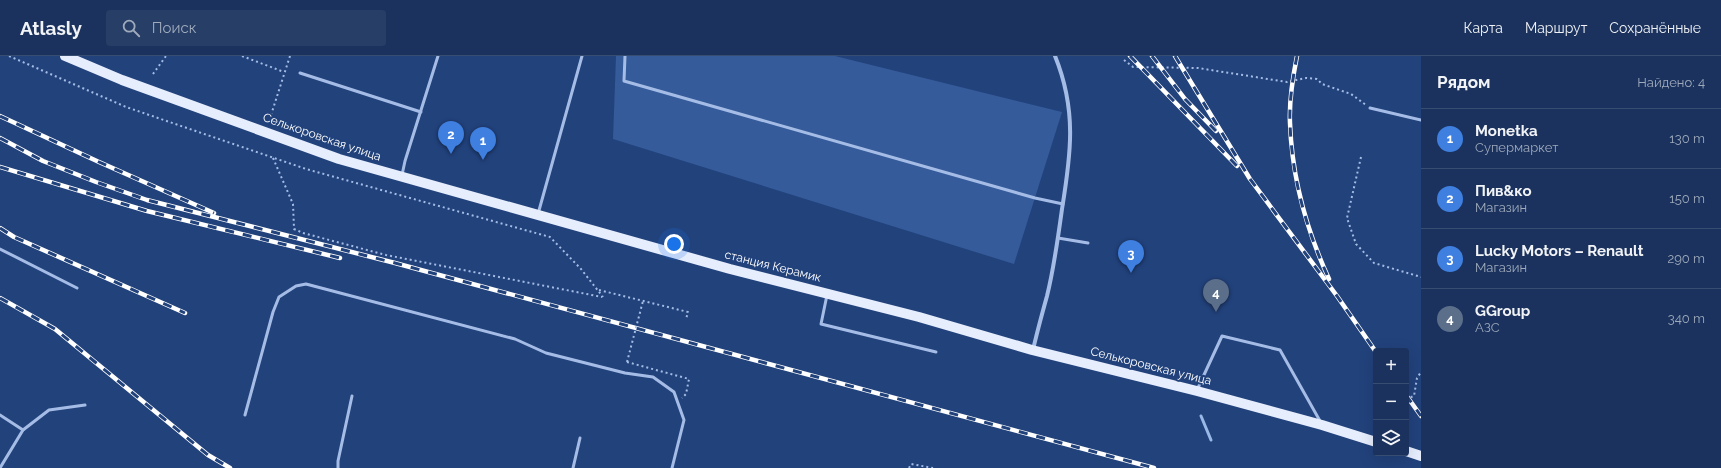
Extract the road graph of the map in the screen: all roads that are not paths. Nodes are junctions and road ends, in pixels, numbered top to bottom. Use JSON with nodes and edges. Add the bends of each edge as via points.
{"nodes":[{"id":1,"x":65,"y":56,"type":"edge"},
{"id":2,"x":438,"y":56,"type":"edge"},
{"id":3,"x":582,"y":56,"type":"edge"},
{"id":4,"x":625,"y":56,"type":"edge"},
{"id":5,"x":1055,"y":56,"type":"edge"},
{"id":6,"x":300,"y":73,"type":"dead end"},
{"id":7,"x":1370,"y":108,"type":"road end"},
{"id":8,"x":420,"y":112,"type":"junction"},
{"id":9,"x":1421,"y":120,"type":"edge"},
{"id":10,"x":402,"y":176,"type":"junction"},
{"id":11,"x":1063,"y":204,"type":"junction"},
{"id":12,"x":538,"y":214,"type":"junction"},
{"id":13,"x":622,"y":238,"type":"joint"},
{"id":14,"x":1058,"y":238,"type":"junction"},
{"id":15,"x":1088,"y":243,"type":"dead end"},
{"id":16,"x":0,"y":249,"type":"edge"},
{"id":17,"x":77,"y":288,"type":"dead end"},
{"id":18,"x":827,"y":293,"type":"junction"},
{"id":19,"x":919,"y":317,"type":"joint"},
{"id":20,"x":1032,"y":350,"type":"junction"},
{"id":21,"x":936,"y":352,"type":"dead end"},
{"id":22,"x":1197,"y":391,"type":"junction"},
{"id":23,"x":352,"y":396,"type":"dead end"},
{"id":24,"x":85,"y":405,"type":"dead end"},
{"id":25,"x":245,"y":414,"type":"dead end"},
{"id":26,"x":0,"y":415,"type":"edge"},
{"id":27,"x":1322,"y":425,"type":"junction"},
{"id":28,"x":23,"y":430,"type":"junction"},
{"id":29,"x":580,"y":438,"type":"dead end"},
{"id":30,"x":1373,"y":441,"type":"edge"},
{"id":31,"x":1409,"y":452,"type":"edge"},
{"id":32,"x":1421,"y":456,"type":"edge"},
{"id":33,"x":0,"y":468,"type":"edge"},
{"id":34,"x":338,"y":468,"type":"edge"},
{"id":35,"x":573,"y":468,"type":"edge"},
{"id":36,"x":672,"y":468,"type":"edge"}],
"edges":[{"from":1,"to":10,"type":"main road","name":"Селькоровская улица","via":[[122,80],[339,159]]},
{"from":2,"to":8,"type":"lane"},
{"from":3,"to":12,"type":"lane"},
{"from":4,"to":11,"type":"lane","via":[[624,81]]},
{"from":5,"to":11,"type":"street","via":[[1069,102],[1071,140]]},
{"from":6,"to":8,"type":"lane"},
{"from":7,"to":9,"type":"lane"},
{"from":8,"to":10,"type":"lane"},
{"from":10,"to":12,"type":"main road","name":"Селькоровская улица"},
{"from":11,"to":14,"type":"street"},
{"from":12,"to":13,"type":"main road","name":"Селькоровская улица"},
{"from":13,"to":18,"type":"main road","name":"станция Керамик"},
{"from":14,"to":15,"type":"lane"},
{"from":14,"to":20,"type":"street","via":[[1047,296]]},
{"from":16,"to":17,"type":"lane"},
{"from":18,"to":19,"type":"main road","name":"станция Керамик"},
{"from":18,"to":21,"type":"lane","via":[[822,324]]},
{"from":19,"to":20,"type":"main road","name":"Селькоровская улица"},
{"from":20,"to":22,"type":"main road","name":"Селькоровская улица"},
{"from":22,"to":27,"type":"main road","name":"Селькоровская улица"},
{"from":22,"to":27,"type":"lane","via":[[1222,336],[1280,350]]},
{"from":23,"to":34,"type":"lane"},
{"from":24,"to":28,"type":"lane","via":[[49,410]]},
{"from":25,"to":36,"type":"lane","via":[[279,297],[296,286],[306,284],[516,339],[546,353],[625,373],[653,377],[674,392],[684,420]]},
{"from":26,"to":28,"type":"lane"},
{"from":27,"to":30,"type":"main road","name":"Селькоровская улица"},
{"from":28,"to":33,"type":"lane"},
{"from":29,"to":35,"type":"lane"},
{"from":31,"to":32,"type":"main road"}]}
